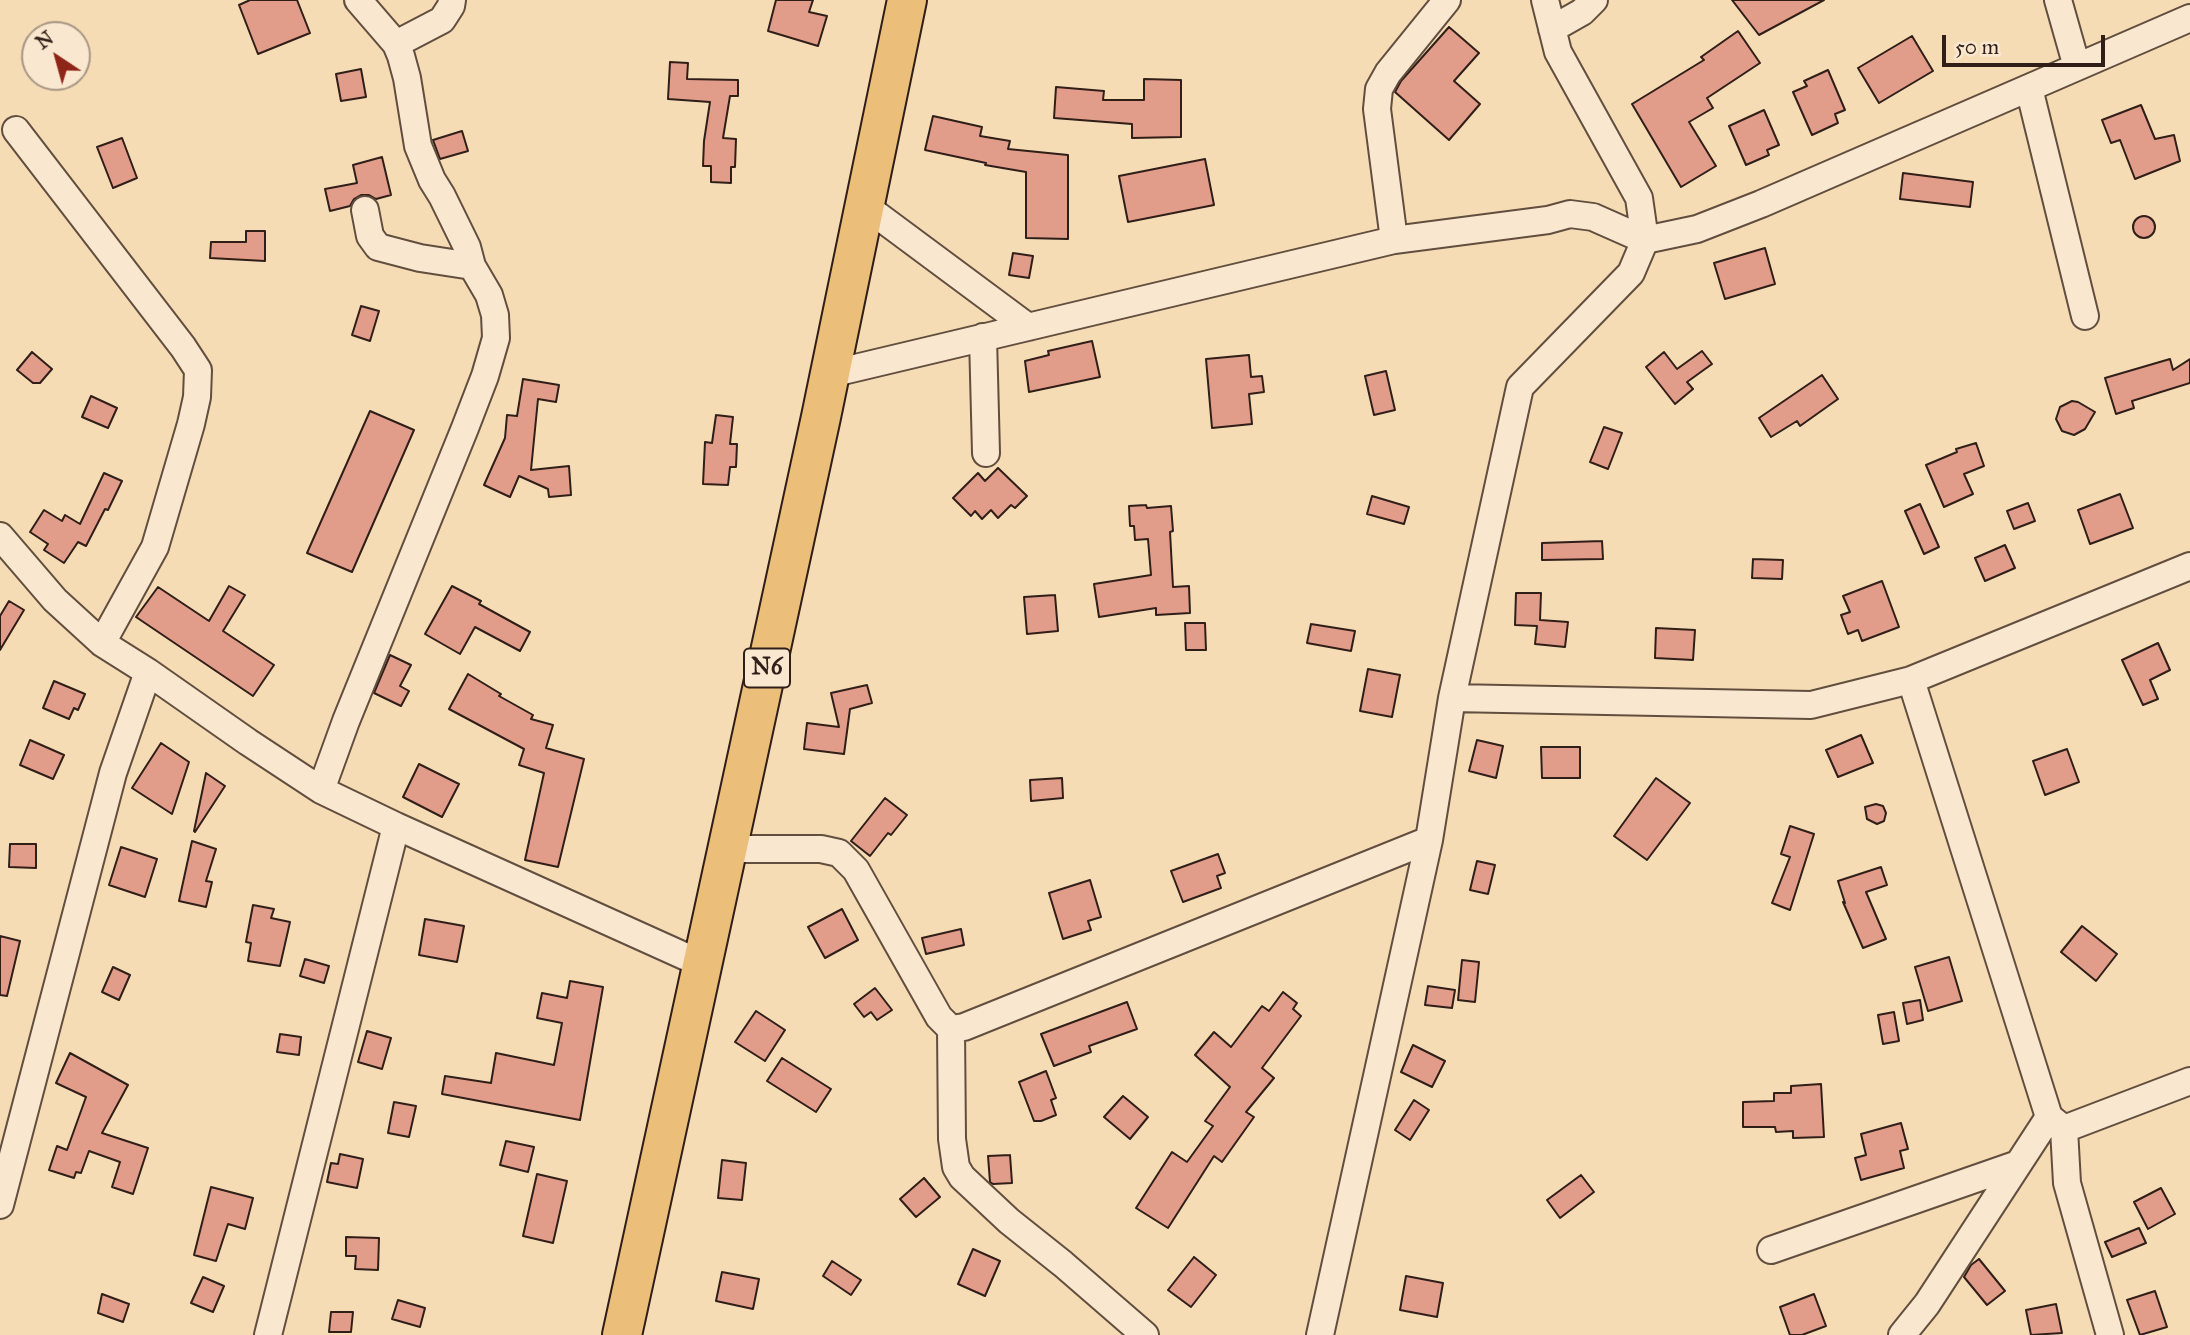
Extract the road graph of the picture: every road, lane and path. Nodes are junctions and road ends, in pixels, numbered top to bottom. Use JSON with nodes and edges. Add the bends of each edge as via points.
{"nodes":[{"id":1,"x":358,"y":0,"type":"edge"},
{"id":2,"x":452,"y":0,"type":"edge"},
{"id":3,"x":907,"y":0,"type":"edge"},
{"id":4,"x":1447,"y":0,"type":"edge"},
{"id":5,"x":1545,"y":0,"type":"edge"},
{"id":6,"x":1594,"y":0,"type":"edge"},
{"id":7,"x":2058,"y":0,"type":"edge"},
{"id":8,"x":2190,"y":18,"type":"edge"},
{"id":9,"x":1552,"y":29,"type":"junction"},
{"id":10,"x":396,"y":44,"type":"junction"},
{"id":11,"x":2077,"y":67,"type":"junction"},
{"id":12,"x":2029,"y":88,"type":"junction"},
{"id":13,"x":16,"y":130,"type":"dead end"},
{"id":14,"x":865,"y":206,"type":"junction"},
{"id":15,"x":365,"y":210,"type":"dead end"},
{"id":16,"x":1394,"y":240,"type":"junction"},
{"id":17,"x":1645,"y":240,"type":"junction"},
{"id":18,"x":472,"y":266,"type":"junction"},
{"id":19,"x":2085,"y":316,"type":"dead end"},
{"id":20,"x":1028,"y":327,"type":"junction"},
{"id":21,"x":983,"y":337,"type":"junction"},
{"id":22,"x":830,"y":374,"type":"junction"},
{"id":23,"x":986,"y":453,"type":"dead end"},
{"id":24,"x":0,"y":536,"type":"edge"},
{"id":25,"x":2190,"y":566,"type":"edge"},
{"id":26,"x":102,"y":643,"type":"junction"},
{"id":27,"x":148,"y":672,"type":"junction"},
{"id":28,"x":1911,"y":680,"type":"junction"},
{"id":29,"x":1452,"y":698,"type":"junction"},
{"id":30,"x":321,"y":790,"type":"junction"},
{"id":31,"x":396,"y":826,"type":"junction"},
{"id":32,"x":1429,"y":840,"type":"junction"},
{"id":33,"x":728,"y":849,"type":"junction"},
{"id":34,"x":702,"y":964,"type":"junction"},
{"id":35,"x":951,"y":1029,"type":"junction"},
{"id":36,"x":2190,"y":1081,"type":"edge"},
{"id":37,"x":2056,"y":1123,"type":"junction"},
{"id":38,"x":2018,"y":1164,"type":"junction"},
{"id":39,"x":0,"y":1205,"type":"edge"},
{"id":40,"x":1771,"y":1250,"type":"dead end"},
{"id":41,"x":268,"y":1335,"type":"edge"},
{"id":42,"x":622,"y":1335,"type":"edge"},
{"id":43,"x":1145,"y":1335,"type":"edge"},
{"id":44,"x":1320,"y":1335,"type":"edge"},
{"id":45,"x":1902,"y":1335,"type":"edge"},
{"id":46,"x":2110,"y":1335,"type":"edge"}],
"edges":[{"from":1,"to":10,"type":"street"},
{"from":2,"to":10,"type":"street","via":[[442,20]]},
{"from":3,"to":14,"type":"highway","number":"N6"},
{"from":4,"to":16,"type":"street","via":[[1379,89],[1377,109]]},
{"from":5,"to":9,"type":"street"},
{"from":6,"to":9,"type":"street"},
{"from":7,"to":11,"type":"street"},
{"from":8,"to":11,"type":"street"},
{"from":9,"to":17,"type":"street","via":[[1558,52],[1639,198]]},
{"from":10,"to":18,"type":"street","via":[[407,78],[418,146]]},
{"from":11,"to":12,"type":"street"},
{"from":12,"to":17,"type":"street","via":[[1748,209],[1697,229]]},
{"from":12,"to":19,"type":"street"},
{"from":13,"to":26,"type":"street","via":[[198,370],[191,424],[155,547]]},
{"from":14,"to":20,"type":"street"},
{"from":14,"to":22,"type":"highway","number":"N6"},
{"from":15,"to":18,"type":"street","via":[[370,236],[378,247]]},
{"from":16,"to":17,"type":"street","via":[[1570,214],[1593,218]]},
{"from":16,"to":20,"type":"street"},
{"from":17,"to":29,"type":"street","via":[[1631,273],[1520,387]]},
{"from":18,"to":30,"type":"street","via":[[489,295],[496,338],[434,508]]},
{"from":20,"to":21,"type":"street"},
{"from":21,"to":22,"type":"street"},
{"from":21,"to":23,"type":"street"},
{"from":22,"to":33,"type":"highway","number":"N6"},
{"from":24,"to":26,"type":"street","via":[[55,600]]},
{"from":25,"to":28,"type":"street"},
{"from":26,"to":27,"type":"street"},
{"from":27,"to":30,"type":"street"},
{"from":27,"to":39,"type":"street","via":[[113,773]]},
{"from":28,"to":29,"type":"street","via":[[1811,705]]},
{"from":28,"to":37,"type":"street"},
{"from":29,"to":32,"type":"street"},
{"from":30,"to":31,"type":"street"},
{"from":31,"to":34,"type":"street"},
{"from":31,"to":41,"type":"street"},
{"from":32,"to":35,"type":"street"},
{"from":32,"to":44,"type":"street"},
{"from":33,"to":34,"type":"highway","number":"N6"},
{"from":33,"to":35,"type":"street","via":[[839,853],[856,870],[939,1017]]},
{"from":34,"to":42,"type":"highway","number":"N6"},
{"from":35,"to":43,"type":"street","via":[[952,1139],[962,1177]]},
{"from":36,"to":37,"type":"street"},
{"from":37,"to":38,"type":"street"},
{"from":37,"to":46,"type":"street","via":[[2067,1183]]},
{"from":38,"to":40,"type":"street"},
{"from":38,"to":45,"type":"street"}]}
